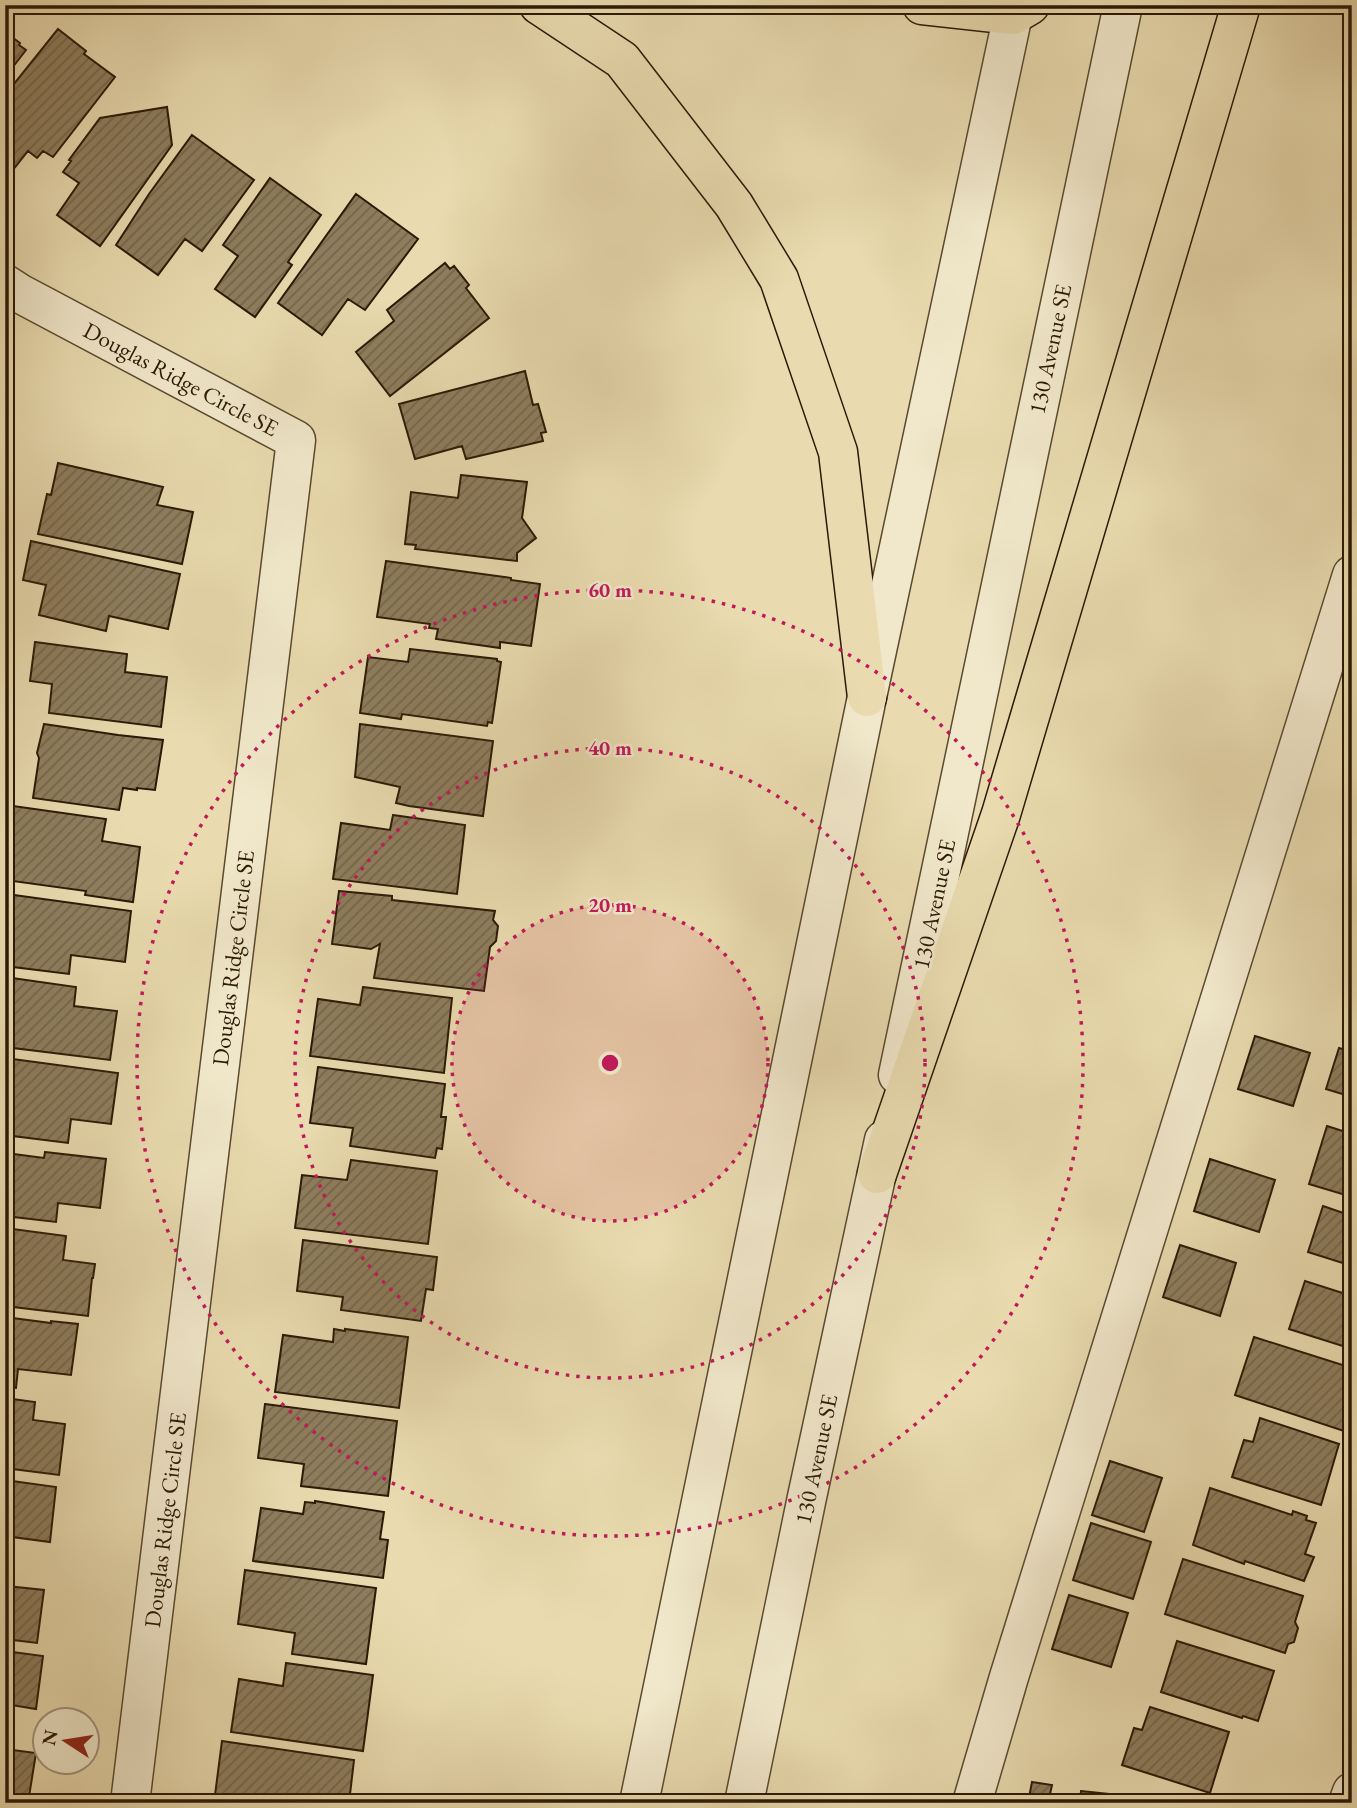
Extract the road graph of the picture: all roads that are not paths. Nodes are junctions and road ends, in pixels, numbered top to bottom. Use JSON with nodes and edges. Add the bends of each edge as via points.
{"nodes":[{"id":1,"x":539,"y":5,"type":"edge"},
{"id":2,"x":922,"y":5,"type":"edge"},
{"id":3,"x":1123,"y":5,"type":"edge"},
{"id":4,"x":1241,"y":5,"type":"edge"},
{"id":5,"x":1019,"y":8,"type":"edge"},
{"id":6,"x":5,"y":284,"type":"edge"},
{"id":7,"x":1352,"y":575,"type":"edge"},
{"id":8,"x":867,"y":697,"type":"junction"},
{"id":9,"x":877,"y":1174,"type":"junction"},
{"id":10,"x":1352,"y":1793,"type":"edge"},
{"id":11,"x":130,"y":1803,"type":"edge"},
{"id":12,"x":639,"y":1803,"type":"edge"},
{"id":13,"x":744,"y":1803,"type":"edge"},
{"id":14,"x":972,"y":1803,"type":"edge"},
{"id":15,"x":1349,"y":1803,"type":"edge"}],
"edges":[{"from":1,"to":8,"type":"highway","via":[[622,60],[734,205],[779,279],[838,452]]},
{"from":2,"to":5,"type":"highway"},
{"from":3,"to":9,"type":"street","name":"130 Avenue SE"},
{"from":4,"to":9,"type":"highway","via":[[1001,814]]},
{"from":5,"to":8,"type":"street"},
{"from":6,"to":11,"type":"street","name":"Douglas Ridge Circle SE","via":[[296,440]]},
{"from":7,"to":14,"type":"street"},
{"from":8,"to":12,"type":"street"},
{"from":9,"to":13,"type":"street","name":"130 Avenue SE"},
{"from":10,"to":15,"type":"street"}]}
